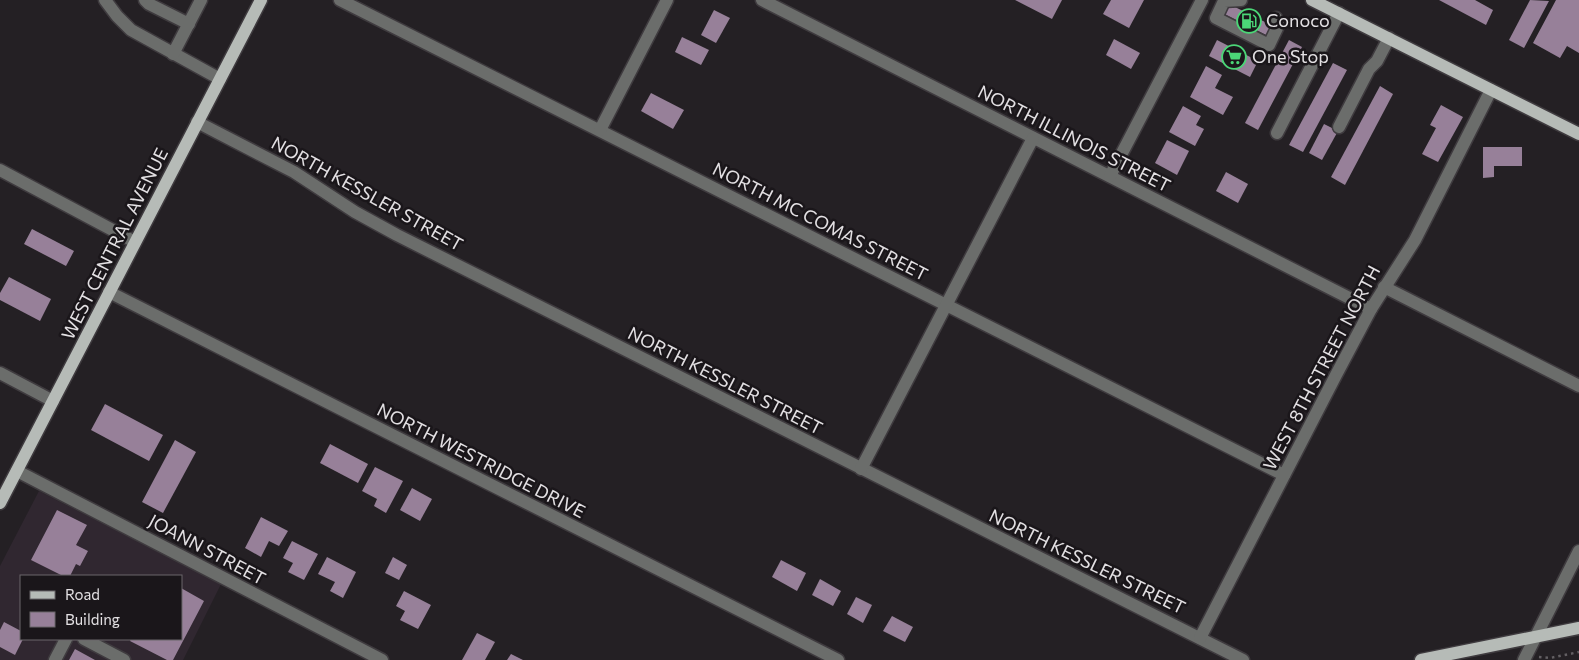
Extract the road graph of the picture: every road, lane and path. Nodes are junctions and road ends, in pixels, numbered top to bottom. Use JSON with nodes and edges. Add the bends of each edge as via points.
{"nodes":[{"id":1,"x":105,"y":0,"type":"edge"},
{"id":2,"x":145,"y":0,"type":"edge"},
{"id":3,"x":202,"y":0,"type":"edge"},
{"id":4,"x":260,"y":0,"type":"edge"},
{"id":5,"x":340,"y":0,"type":"edge"},
{"id":6,"x":667,"y":0,"type":"edge"},
{"id":7,"x":762,"y":0,"type":"edge"},
{"id":8,"x":1202,"y":0,"type":"edge"},
{"id":9,"x":1241,"y":0,"type":"edge"},
{"id":10,"x":1312,"y":0,"type":"edge"},
{"id":11,"x":1327,"y":3,"type":"edge"},
{"id":12,"x":1339,"y":13,"type":"junction"},
{"id":13,"x":1276,"y":18,"type":"dead end"},
{"id":14,"x":189,"y":24,"type":"junction"},
{"id":15,"x":1389,"y":38,"type":"junction"},
{"id":16,"x":173,"y":54,"type":"junction"},
{"id":17,"x":220,"y":79,"type":"junction"},
{"id":18,"x":1491,"y":90,"type":"junction"},
{"id":19,"x":198,"y":122,"type":"junction"},
{"id":20,"x":1339,"y":127,"type":"dead end"},
{"id":21,"x":600,"y":130,"type":"junction"},
{"id":22,"x":1277,"y":133,"type":"dead end"},
{"id":23,"x":1579,"y":134,"type":"edge"},
{"id":24,"x":1033,"y":138,"type":"junction"},
{"id":25,"x":0,"y":170,"type":"edge"},
{"id":26,"x":1110,"y":176,"type":"junction"},
{"id":27,"x":135,"y":242,"type":"junction"},
{"id":28,"x":1384,"y":287,"type":"junction"},
{"id":29,"x":109,"y":292,"type":"junction"},
{"id":30,"x":946,"y":305,"type":"junction"},
{"id":31,"x":1371,"y":309,"type":"junction"},
{"id":32,"x":0,"y":373,"type":"edge"},
{"id":33,"x":1579,"y":386,"type":"edge"},
{"id":34,"x":53,"y":401,"type":"junction"},
{"id":35,"x":861,"y":469,"type":"junction"},
{"id":36,"x":17,"y":471,"type":"junction"},
{"id":37,"x":1284,"y":475,"type":"junction"},
{"id":38,"x":0,"y":503,"type":"edge"},
{"id":39,"x":1579,"y":551,"type":"edge"},
{"id":40,"x":1579,"y":628,"type":"edge"},
{"id":41,"x":1536,"y":637,"type":"junction"},
{"id":42,"x":1200,"y":638,"type":"junction"},
{"id":43,"x":65,"y":640,"type":"edge"},
{"id":44,"x":86,"y":640,"type":"edge"},
{"id":45,"x":1579,"y":652,"type":"edge"},
{"id":46,"x":1537,"y":657,"type":"dead end"},
{"id":47,"x":55,"y":660,"type":"edge"},
{"id":48,"x":124,"y":660,"type":"edge"},
{"id":49,"x":382,"y":660,"type":"edge"},
{"id":50,"x":838,"y":660,"type":"edge"},
{"id":51,"x":1243,"y":660,"type":"edge"},
{"id":52,"x":1421,"y":660,"type":"edge"},
{"id":53,"x":1524,"y":660,"type":"edge"}],
"edges":[{"from":1,"to":16,"type":"street","via":[[131,30]]},
{"from":2,"to":14,"type":"street"},
{"from":3,"to":14,"type":"street"},
{"from":4,"to":17,"type":"main road","name":"WEST CENTRAL AVENUE"},
{"from":5,"to":21,"type":"street","name":"NORTH MC COMAS STREET"},
{"from":6,"to":21,"type":"street"},
{"from":7,"to":24,"type":"street","name":"NORTH ILLINOIS STREET"},
{"from":8,"to":26,"type":"street"},
{"from":9,"to":13,"type":"street","via":[[1224,1],[1216,18],[1269,45],[1278,26]]},
{"from":10,"to":11,"type":"main road"},
{"from":11,"to":12,"type":"main road"},
{"from":12,"to":15,"type":"main road"},
{"from":12,"to":22,"type":"street"},
{"from":14,"to":16,"type":"street"},
{"from":15,"to":18,"type":"main road"},
{"from":15,"to":20,"type":"street"},
{"from":16,"to":17,"type":"street"},
{"from":17,"to":19,"type":"main road","name":"WEST CENTRAL AVENUE"},
{"from":18,"to":23,"type":"main road"},
{"from":18,"to":28,"type":"street","name":"WEST 8TH STREET NORTH","via":[[1415,240]]},
{"from":19,"to":27,"type":"main road","name":"WEST CENTRAL AVENUE"},
{"from":19,"to":35,"type":"street","name":"NORTH KESSLER STREET","via":[[294,172],[397,235]]},
{"from":21,"to":30,"type":"street","name":"NORTH MC COMAS STREET"},
{"from":24,"to":26,"type":"street","name":"NORTH ILLINOIS STREET"},
{"from":24,"to":30,"type":"street"},
{"from":25,"to":27,"type":"street"},
{"from":26,"to":31,"type":"street","name":"NORTH ILLINOIS STREET"},
{"from":27,"to":29,"type":"main road","name":"WEST CENTRAL AVENUE"},
{"from":28,"to":31,"type":"street","name":"WEST 8TH STREET NORTH"},
{"from":28,"to":33,"type":"street"},
{"from":29,"to":34,"type":"main road","name":"WEST CENTRAL AVENUE"},
{"from":29,"to":50,"type":"street","name":"NORTH WESTRIDGE DRIVE"},
{"from":30,"to":35,"type":"street"},
{"from":30,"to":37,"type":"street","name":"NORTH MC COMAS STREET"},
{"from":31,"to":37,"type":"street","name":"WEST 8TH STREET NORTH"},
{"from":32,"to":34,"type":"street"},
{"from":34,"to":36,"type":"main road","name":"WEST CENTRAL AVENUE"},
{"from":35,"to":42,"type":"street","name":"NORTH KESSLER STREET"},
{"from":36,"to":38,"type":"main road","name":"WEST CENTRAL AVENUE"},
{"from":36,"to":49,"type":"street","name":"JOANN STREET"},
{"from":37,"to":42,"type":"street","name":"WEST 8TH STREET NORTH"},
{"from":39,"to":41,"type":"street"},
{"from":40,"to":41,"type":"main road"},
{"from":41,"to":52,"type":"main road"},
{"from":41,"to":53,"type":"street"},
{"from":42,"to":51,"type":"street","name":"NORTH KESSLER STREET"},
{"from":43,"to":47,"type":"street"},
{"from":44,"to":48,"type":"street"},
{"from":45,"to":46,"type":"path","via":[[1550,658]]}]}
